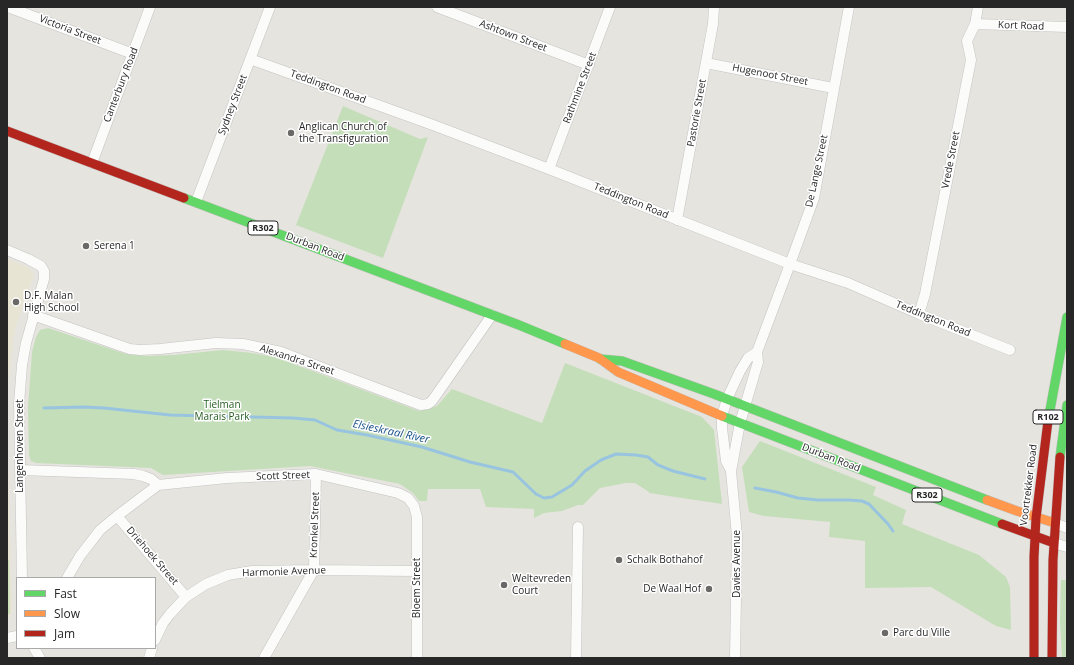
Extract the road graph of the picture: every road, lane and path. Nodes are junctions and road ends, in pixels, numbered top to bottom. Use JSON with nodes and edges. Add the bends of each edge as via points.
{"nodes":[{"id":1,"x":8,"y":7,"type":"edge"},
{"id":2,"x":150,"y":7,"type":"edge"},
{"id":3,"x":270,"y":7,"type":"edge"},
{"id":4,"x":437,"y":7,"type":"edge"},
{"id":5,"x":610,"y":7,"type":"edge"},
{"id":6,"x":714,"y":7,"type":"edge"},
{"id":7,"x":848,"y":7,"type":"edge"},
{"id":8,"x":978,"y":7,"type":"edge"},
{"id":9,"x":29,"y":11,"type":"edge"},
{"id":10,"x":975,"y":24,"type":"junction"},
{"id":11,"x":1067,"y":27,"type":"edge"},
{"id":12,"x":133,"y":54,"type":"junction"},
{"id":13,"x":250,"y":59,"type":"junction"},
{"id":14,"x":706,"y":63,"type":"junction"},
{"id":15,"x":589,"y":65,"type":"junction"},
{"id":16,"x":833,"y":88,"type":"junction"},
{"id":17,"x":7,"y":131,"type":"edge"},
{"id":18,"x":92,"y":163,"type":"junction"},
{"id":19,"x":549,"y":168,"type":"junction"},
{"id":20,"x":196,"y":202,"type":"junction"},
{"id":21,"x":677,"y":220,"type":"junction"},
{"id":22,"x":7,"y":250,"type":"edge"},
{"id":23,"x":790,"y":264,"type":"junction"},
{"id":24,"x":919,"y":314,"type":"junction"},
{"id":25,"x":33,"y":315,"type":"junction"},
{"id":26,"x":492,"y":315,"type":"junction"},
{"id":27,"x":1067,"y":317,"type":"edge"},
{"id":28,"x":1010,"y":350,"type":"dead end"},
{"id":29,"x":757,"y":352,"type":"junction"},
{"id":30,"x":599,"y":358,"type":"junction"},
{"id":31,"x":727,"y":399,"type":"junction"},
{"id":32,"x":1067,"y":405,"type":"edge"},
{"id":33,"x":745,"y":406,"type":"junction"},
{"id":34,"x":722,"y":416,"type":"junction"},
{"id":35,"x":740,"y":423,"type":"junction"},
{"id":36,"x":20,"y":470,"type":"junction"},
{"id":37,"x":731,"y":471,"type":"junction"},
{"id":38,"x":316,"y":474,"type":"junction"},
{"id":39,"x":158,"y":485,"type":"junction"},
{"id":40,"x":117,"y":516,"type":"junction"},
{"id":41,"x":417,"y":517,"type":"joint"},
{"id":42,"x":1036,"y":518,"type":"junction"},
{"id":43,"x":1055,"y":523,"type":"junction"},
{"id":44,"x":578,"y":527,"type":"dead end"},
{"id":45,"x":1067,"y":528,"type":"edge"},
{"id":46,"x":1034,"y":536,"type":"junction"},
{"id":47,"x":1054,"y":543,"type":"junction"},
{"id":48,"x":1067,"y":547,"type":"edge"},
{"id":49,"x":314,"y":570,"type":"junction"},
{"id":50,"x":417,"y":571,"type":"junction"},
{"id":51,"x":22,"y":577,"type":"edge"},
{"id":52,"x":68,"y":577,"type":"edge"},
{"id":53,"x":186,"y":597,"type":"junction"},
{"id":54,"x":156,"y":638,"type":"edge"},
{"id":55,"x":35,"y":649,"type":"edge"},
{"id":56,"x":40,"y":658,"type":"edge"},
{"id":57,"x":264,"y":658,"type":"edge"},
{"id":58,"x":417,"y":658,"type":"edge"},
{"id":59,"x":576,"y":658,"type":"edge"},
{"id":60,"x":735,"y":658,"type":"edge"},
{"id":61,"x":1034,"y":658,"type":"edge"},
{"id":62,"x":1052,"y":658,"type":"edge"}],
"edges":[{"from":1,"to":9,"type":"street","name":"Victoria Street"},
{"from":2,"to":12,"type":"street","name":"Canterbury Road"},
{"from":3,"to":13,"type":"street","name":"Sydney Street"},
{"from":4,"to":15,"type":"street","name":"Ashtown Street"},
{"from":5,"to":15,"type":"street","name":"Rathmine Street"},
{"from":6,"to":14,"type":"street","name":"Pastorie Street"},
{"from":7,"to":16,"type":"street","name":"De Lange Street"},
{"from":8,"to":10,"type":"street","name":"Vrede Street"},
{"from":9,"to":12,"type":"street","name":"Victoria Street"},
{"from":10,"to":11,"type":"street","name":"Kort Road"},
{"from":10,"to":24,"type":"street","name":"Vrede Street","via":[[966,41],[970,60]]},
{"from":12,"to":18,"type":"street","name":"Canterbury Road"},
{"from":13,"to":19,"type":"street","name":"Teddington Road"},
{"from":13,"to":20,"type":"street","name":"Sydney Street"},
{"from":14,"to":16,"type":"street","name":"Hugenoot Street"},
{"from":14,"to":21,"type":"street","name":"Pastorie Street"},
{"from":15,"to":19,"type":"street","name":"Rathmine Street"},
{"from":16,"to":23,"type":"street","name":"De Lange Street","via":[[814,198]]},
{"from":17,"to":18,"type":"main road","name":"Durban Road","number":"R302"},
{"from":18,"to":20,"type":"main road","name":"Durban Road","number":"R302"},
{"from":19,"to":21,"type":"street","name":"Teddington Road"},
{"from":20,"to":26,"type":"main road","name":"Durban Road","number":"R302"},
{"from":21,"to":23,"type":"street","name":"Teddington Road"},
{"from":22,"to":25,"type":"street","name":"Langenhoven Street","via":[[41,266],[44,271]]},
{"from":23,"to":24,"type":"street","name":"Teddington Road","via":[[848,283]]},
{"from":23,"to":29,"type":"street","name":"De Lange Street"},
{"from":24,"to":28,"type":"street","name":"Teddington Road"},
{"from":25,"to":26,"type":"street","name":"Alexandra Street","via":[[130,349],[160,349],[216,343],[281,352],[421,405],[432,401]]},
{"from":25,"to":36,"type":"street","name":"Langenhoven Street","via":[[26,343],[19,404]]},
{"from":26,"to":30,"type":"main road","name":"Durban Road","number":"R302"},
{"from":27,"to":42,"type":"main road","name":"Voortrekker Road","number":"R102","via":[[1048,418]]},
{"from":29,"to":31,"type":"street","name":"De Lange Street","via":[[748,358]]},
{"from":29,"to":33,"type":"street","name":"De Lange Street","via":[[758,362]]},
{"from":30,"to":31,"type":"main road","name":"Durban Road","number":"R302","via":[[622,361]]},
{"from":30,"to":34,"type":"main road","name":"Durban Road","number":"R302","via":[[618,372]]},
{"from":31,"to":33,"type":"main road","name":"Durban Road","number":"R302"},
{"from":31,"to":34,"type":"street","name":"De Lange Street"},
{"from":32,"to":43,"type":"main road","number":"R102"},
{"from":33,"to":35,"type":"street","name":"De Lange Street"},
{"from":33,"to":42,"type":"main road","name":"Durban Road","number":"R302"},
{"from":34,"to":35,"type":"main road","name":"Durban Road","number":"R302"},
{"from":34,"to":37,"type":"street","name":"Davies Avenue","via":[[726,461]]},
{"from":35,"to":37,"type":"street","name":"Davies Avenue"},
{"from":35,"to":46,"type":"main road","name":"Durban Road","number":"R302"},
{"from":36,"to":39,"type":"street","via":[[134,474],[151,479]]},
{"from":36,"to":51,"type":"street","name":"Langenhoven Street"},
{"from":37,"to":60,"type":"street","name":"Davies Avenue","via":[[738,552]]},
{"from":38,"to":39,"type":"street","name":"Scott Street","via":[[228,478]]},
{"from":38,"to":41,"type":"street","name":"Scott Street","via":[[398,493],[408,498]]},
{"from":38,"to":49,"type":"street","name":"Kronkel Street"},
{"from":39,"to":40,"type":"street"},
{"from":40,"to":52,"type":"street","via":[[100,530]]},
{"from":40,"to":53,"type":"street","name":"Driehoek Street"},
{"from":41,"to":50,"type":"street","name":"Bloem Street"},
{"from":42,"to":43,"type":"main road","name":"Durban Road","number":"R302"},
{"from":42,"to":46,"type":"main road","name":"Voortrekker Road","number":"R102"},
{"from":43,"to":45,"type":"street","name":"Durban Road"},
{"from":43,"to":47,"type":"main road","number":"R102"},
{"from":44,"to":59,"type":"street"},
{"from":46,"to":47,"type":"main road","name":"Durban Road","number":"R302"},
{"from":46,"to":61,"type":"main road","name":"Voortrekker Road","number":"R102"},
{"from":47,"to":48,"type":"street","name":"Durban Road"},
{"from":47,"to":62,"type":"main road","number":"R102"},
{"from":49,"to":50,"type":"street","name":"Harmonie Avenue"},
{"from":49,"to":53,"type":"street","name":"Harmonie Avenue","via":[[240,572],[206,584]]},
{"from":49,"to":57,"type":"street","name":"Kronkel Street"},
{"from":50,"to":58,"type":"street","name":"Bloem Street"},
{"from":53,"to":54,"type":"street","name":"Harmonie Avenue","via":[[163,623]]},
{"from":55,"to":56,"type":"street"}]}
